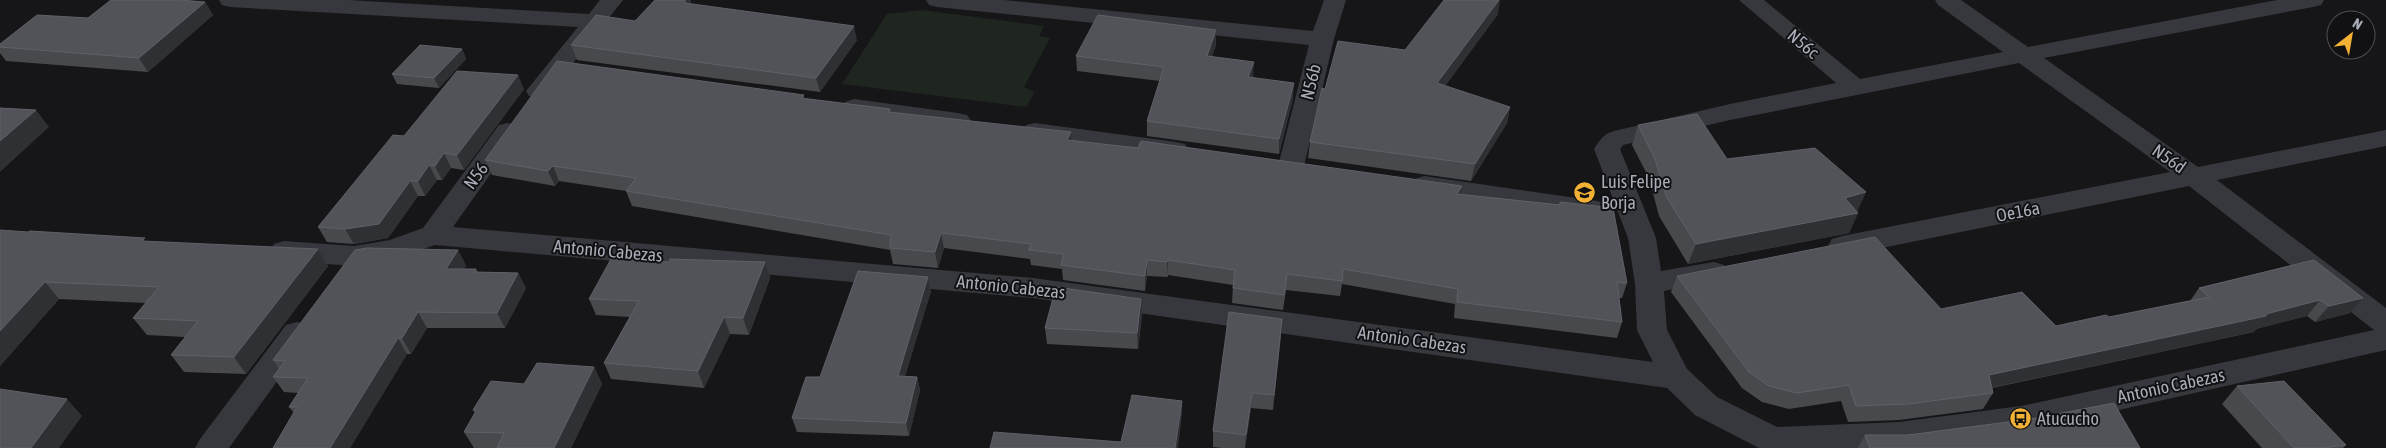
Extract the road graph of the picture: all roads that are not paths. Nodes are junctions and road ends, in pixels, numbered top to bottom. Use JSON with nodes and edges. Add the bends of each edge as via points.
{"nodes":[{"id":1,"x":230,"y":0,"type":"edge"},
{"id":2,"x":612,"y":0,"type":"edge"},
{"id":3,"x":938,"y":0,"type":"edge"},
{"id":4,"x":1336,"y":0,"type":"edge"},
{"id":5,"x":1750,"y":0,"type":"edge"},
{"id":6,"x":1946,"y":0,"type":"edge"},
{"id":7,"x":2314,"y":0,"type":"edge"},
{"id":8,"x":593,"y":21,"type":"junction"},
{"id":9,"x":1322,"y":39,"type":"junction"},
{"id":10,"x":2023,"y":55,"type":"junction"},
{"id":11,"x":556,"y":66,"type":"junction"},
{"id":12,"x":585,"y":70,"type":"edge"},
{"id":13,"x":1855,"y":87,"type":"junction"},
{"id":14,"x":830,"y":103,"type":"edge"},
{"id":15,"x":977,"y":123,"type":"edge"},
{"id":16,"x":1016,"y":129,"type":"edge"},
{"id":17,"x":2386,"y":138,"type":"edge"},
{"id":18,"x":1203,"y":154,"type":"edge"},
{"id":19,"x":1291,"y":166,"type":"edge"},
{"id":20,"x":2195,"y":177,"type":"junction"},
{"id":21,"x":1398,"y":181,"type":"edge"},
{"id":22,"x":1633,"y":215,"type":"junction"},
{"id":23,"x":433,"y":235,"type":"junction"},
{"id":24,"x":256,"y":250,"type":"edge"},
{"id":25,"x":1814,"y":252,"type":"edge"},
{"id":26,"x":354,"y":256,"type":"junction"},
{"id":27,"x":1736,"y":267,"type":"edge"},
{"id":28,"x":336,"y":280,"type":"edge"},
{"id":29,"x":1649,"y":284,"type":"junction"},
{"id":30,"x":313,"y":312,"type":"edge"},
{"id":31,"x":2386,"y":324,"type":"edge"},
{"id":32,"x":2386,"y":339,"type":"edge"},
{"id":33,"x":1676,"y":377,"type":"junction"},
{"id":34,"x":1781,"y":444,"type":"edge"},
{"id":35,"x":211,"y":448,"type":"edge"}],
"edges":[{"from":1,"to":8,"type":"street"},
{"from":2,"to":8,"type":"street","name":"N56"},
{"from":3,"to":9,"type":"street"},
{"from":4,"to":9,"type":"street","name":"N56b"},
{"from":5,"to":13,"type":"street","name":"N56c"},
{"from":6,"to":10,"type":"street","name":"N56d"},
{"from":7,"to":10,"type":"street"},
{"from":8,"to":11,"type":"street","name":"N56"},
{"from":9,"to":19,"type":"street","name":"N56b"},
{"from":10,"to":13,"type":"street"},
{"from":10,"to":20,"type":"street","name":"N56d"},
{"from":11,"to":12,"type":"street"},
{"from":11,"to":23,"type":"street","name":"N56"},
{"from":13,"to":22,"type":"street","via":[[1614,139],[1607,149]]},
{"from":14,"to":15,"type":"street"},
{"from":16,"to":18,"type":"street"},
{"from":17,"to":20,"type":"street","name":"Oe16a"},
{"from":20,"to":25,"type":"street","name":"Oe16a"},
{"from":20,"to":31,"type":"street","name":"N56d"},
{"from":21,"to":22,"type":"street"},
{"from":22,"to":29,"type":"street","via":[[1642,238]]},
{"from":23,"to":26,"type":"street","via":[[393,249]]},
{"from":23,"to":33,"type":"street","name":"Antonio Cabezas","via":[[1033,288]]},
{"from":24,"to":26,"type":"street"},
{"from":26,"to":28,"type":"street"},
{"from":27,"to":29,"type":"street"},
{"from":29,"to":33,"type":"street","name":"Antonio Cabezas","via":[[1652,330]]},
{"from":30,"to":35,"type":"street"},
{"from":32,"to":34,"type":"street","name":"Antonio Cabezas","via":[[2021,419],[1899,435]]},
{"from":33,"to":34,"type":"street","name":"Antonio Cabezas","via":[[1706,406]]}]}
